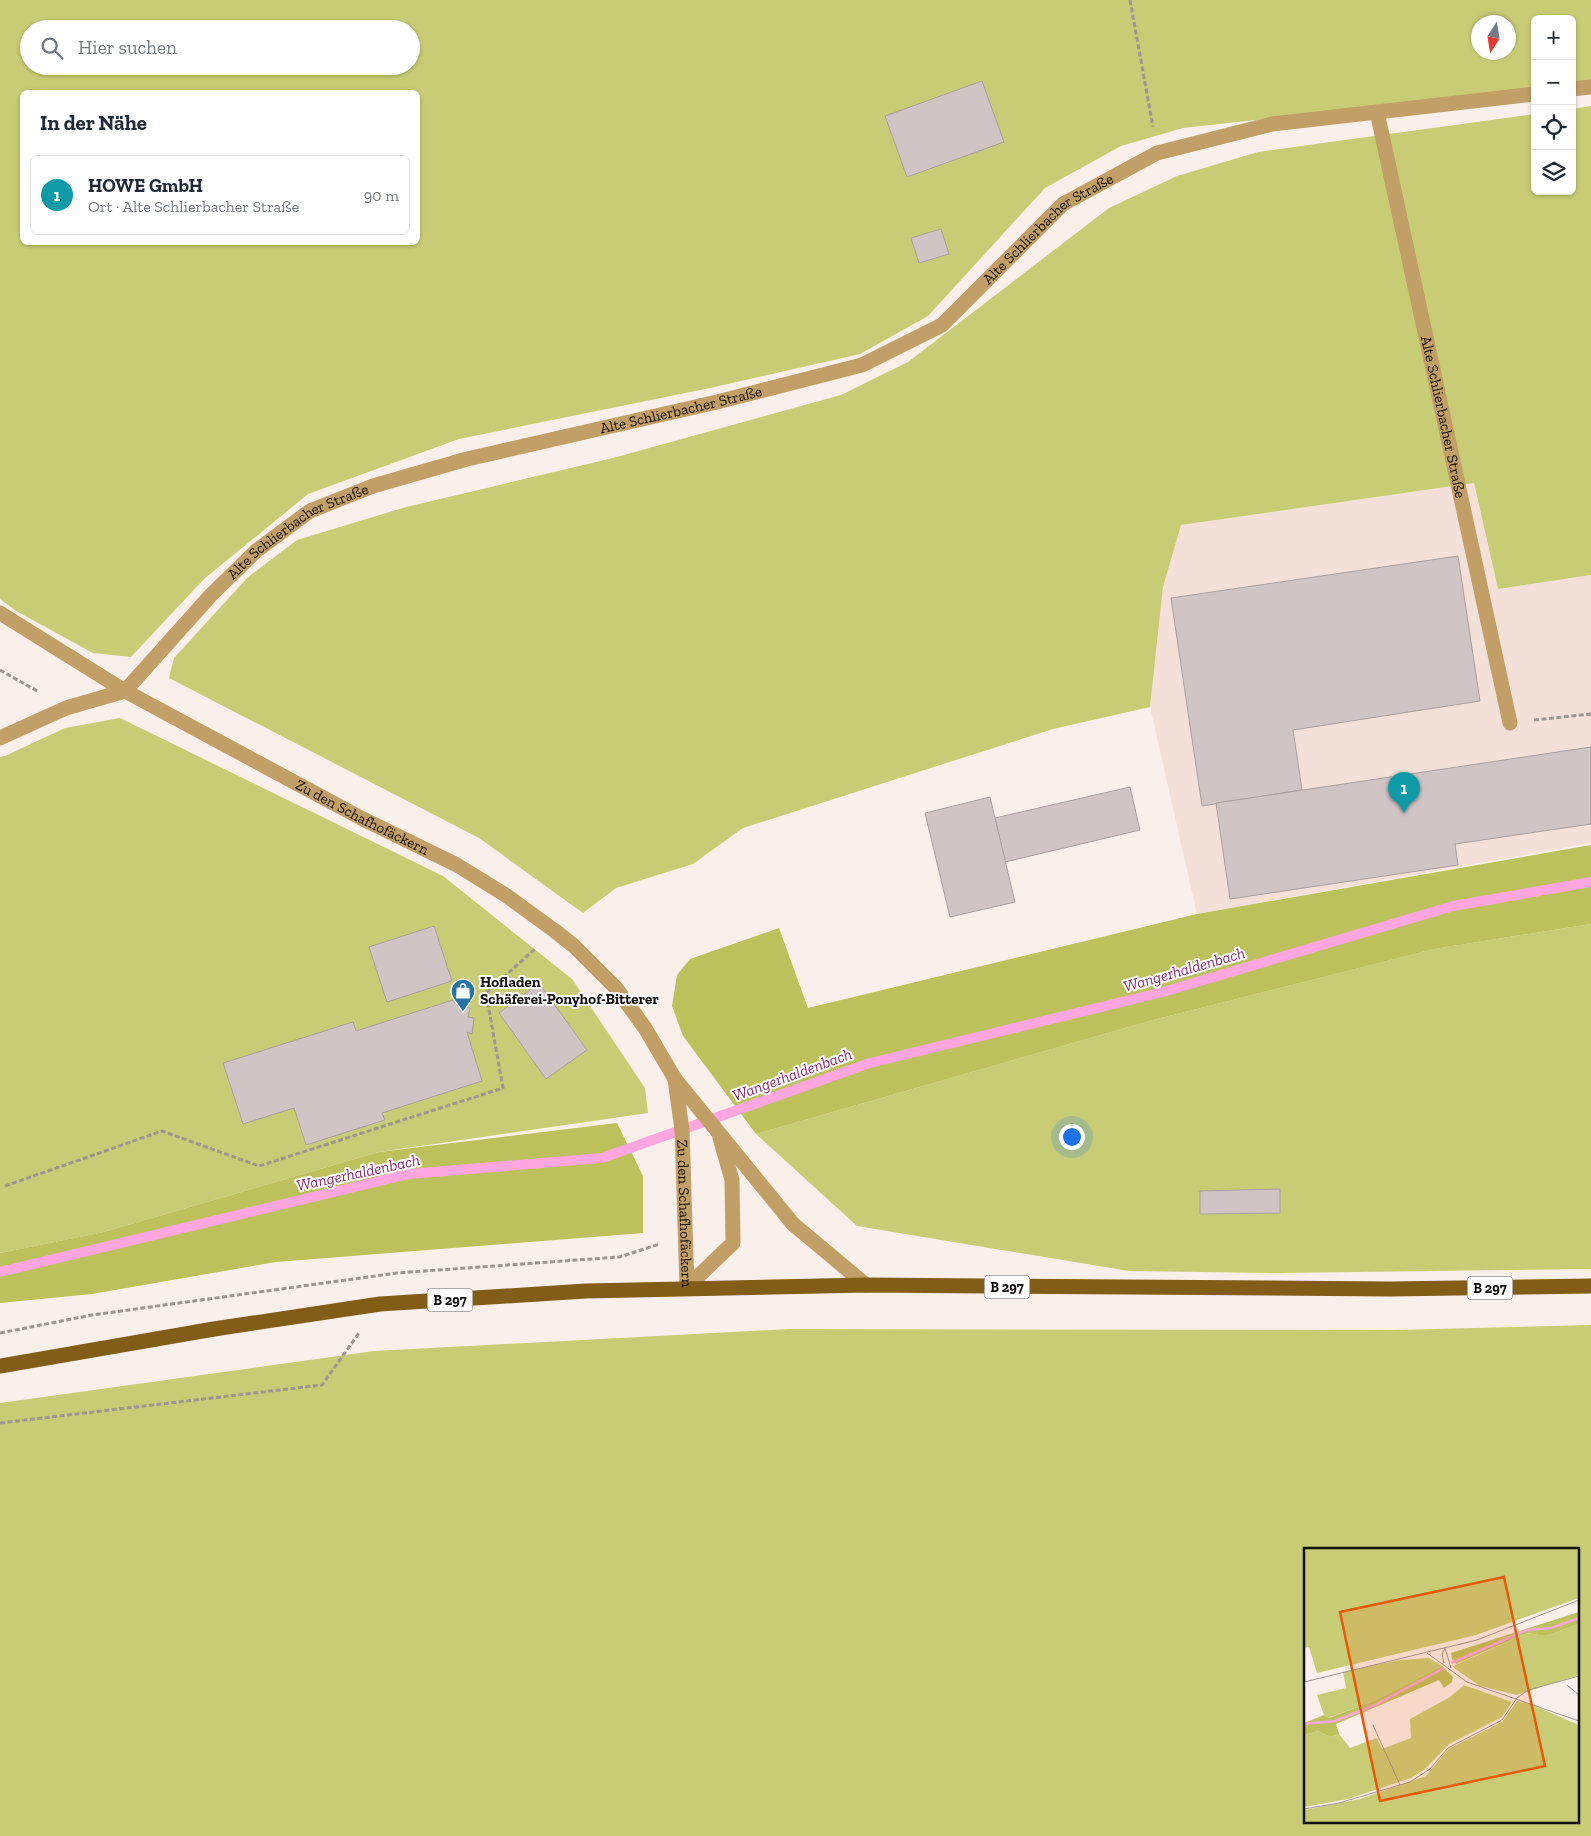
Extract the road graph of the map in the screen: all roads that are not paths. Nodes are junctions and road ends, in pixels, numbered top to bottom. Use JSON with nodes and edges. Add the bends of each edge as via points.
{"nodes":[{"id":1,"x":1591,"y":87,"type":"edge"},
{"id":2,"x":1576,"y":89,"type":"edge"},
{"id":3,"x":1531,"y":94,"type":"edge"},
{"id":4,"x":1377,"y":112,"type":"junction"},
{"id":5,"x":0,"y":614,"type":"edge"},
{"id":6,"x":125,"y":691,"type":"junction"},
{"id":7,"x":1510,"y":723,"type":"road end"},
{"id":8,"x":0,"y":738,"type":"edge"},
{"id":9,"x":675,"y":1079,"type":"junction"},
{"id":10,"x":717,"y":1128,"type":"junction"},
{"id":11,"x":866,"y":1285,"type":"junction"},
{"id":12,"x":1591,"y":1286,"type":"edge"},
{"id":13,"x":687,"y":1287,"type":"junction"},
{"id":14,"x":0,"y":1366,"type":"edge"}],
"edges":[{"from":1,"to":2,"type":"street"},
{"from":3,"to":4,"type":"street","name":"Alte Schlierbacher Straße"},
{"from":4,"to":6,"type":"street","name":"Alte Schlierbacher Straße","via":[[1272,124],[1157,153],[1063,204],[942,325],[862,365],[468,459],[374,486],[310,511],[256,551],[211,595]]},
{"from":4,"to":7,"type":"street","name":"Alte Schlierbacher Straße"},
{"from":5,"to":6,"type":"street","name":"Zu den Schafhofäckern"},
{"from":6,"to":8,"type":"street","via":[[66,708]]},
{"from":6,"to":9,"type":"street","name":"Zu den Schafhofäckern","via":[[361,818],[457,865],[507,896],[574,946],[616,988],[645,1028]]},
{"from":9,"to":10,"type":"street","name":"Zu den Schafhofäckern"},
{"from":9,"to":13,"type":"street","name":"Zu den Schafhofäckern","via":[[682,1130]]},
{"from":10,"to":11,"type":"street","name":"Zu den Schafhofäckern","via":[[793,1224]]},
{"from":10,"to":13,"type":"street","name":"Zu den Schafhofäckern","via":[[732,1180],[733,1243]]},
{"from":11,"to":12,"type":"main road","number":"B 297","via":[[1390,1289]]},
{"from":11,"to":13,"type":"main road","number":"B 297"},
{"from":13,"to":14,"type":"main road","number":"B 297","via":[[380,1304]]}]}
